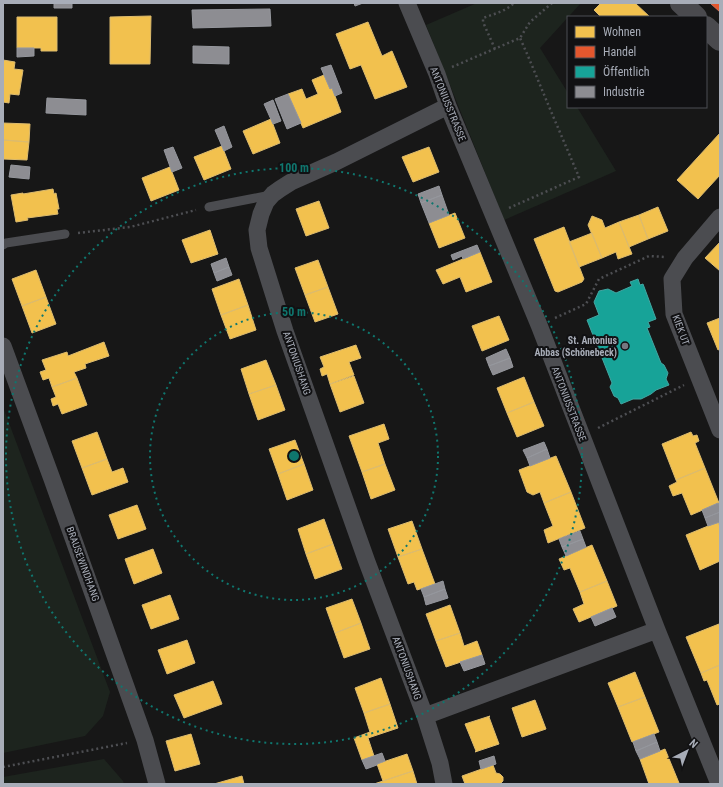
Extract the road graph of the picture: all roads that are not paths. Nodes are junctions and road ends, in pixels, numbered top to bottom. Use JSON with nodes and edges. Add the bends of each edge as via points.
{"nodes":[{"id":1,"x":407,"y":3,"type":"edge"},
{"id":2,"x":681,"y":3,"type":"edge"},
{"id":3,"x":695,"y":16,"type":"edge"},
{"id":4,"x":707,"y":28,"type":"edge"},
{"id":5,"x":720,"y":40,"type":"edge"},
{"id":6,"x":448,"y":106,"type":"junction"},
{"id":7,"x":273,"y":194,"type":"junction"},
{"id":8,"x":210,"y":207,"type":"road end"},
{"id":9,"x":720,"y":217,"type":"edge"},
{"id":10,"x":65,"y":234,"type":"road end"},
{"id":11,"x":3,"y":245,"type":"edge"},
{"id":12,"x":3,"y":346,"type":"edge"},
{"id":13,"x":720,"y":430,"type":"edge"},
{"id":14,"x":657,"y":630,"type":"junction"},
{"id":15,"x":425,"y":716,"type":"junction"},
{"id":16,"x":157,"y":784,"type":"edge"},
{"id":17,"x":444,"y":784,"type":"edge"},
{"id":18,"x":719,"y":784,"type":"edge"}],
"edges":[{"from":1,"to":6,"type":"street","name":"ANTONIUSSTRASSE"},
{"from":2,"to":3,"type":"street"},
{"from":4,"to":5,"type":"street"},
{"from":6,"to":7,"type":"street","name":"ANTONIUSHANG","via":[[291,182]]},
{"from":6,"to":14,"type":"street","name":"ANTONIUSSTRASSE","via":[[539,325]]},
{"from":7,"to":8,"type":"lane"},
{"from":7,"to":15,"type":"street","name":"ANTONIUSHANG","via":[[261,214],[257,230],[259,248],[367,562]]},
{"from":9,"to":13,"type":"street","name":"KIEK UT","via":[[685,258],[672,279],[674,314]]},
{"from":10,"to":11,"type":"lane"},
{"from":12,"to":16,"type":"street","name":"BRAUSEWINDHANG","via":[[145,740]]},
{"from":14,"to":15,"type":"street"},
{"from":14,"to":18,"type":"street","name":"ANTONIUSSTRASSE"},
{"from":15,"to":17,"type":"street","name":"ANTONIUSHANG"}]}
